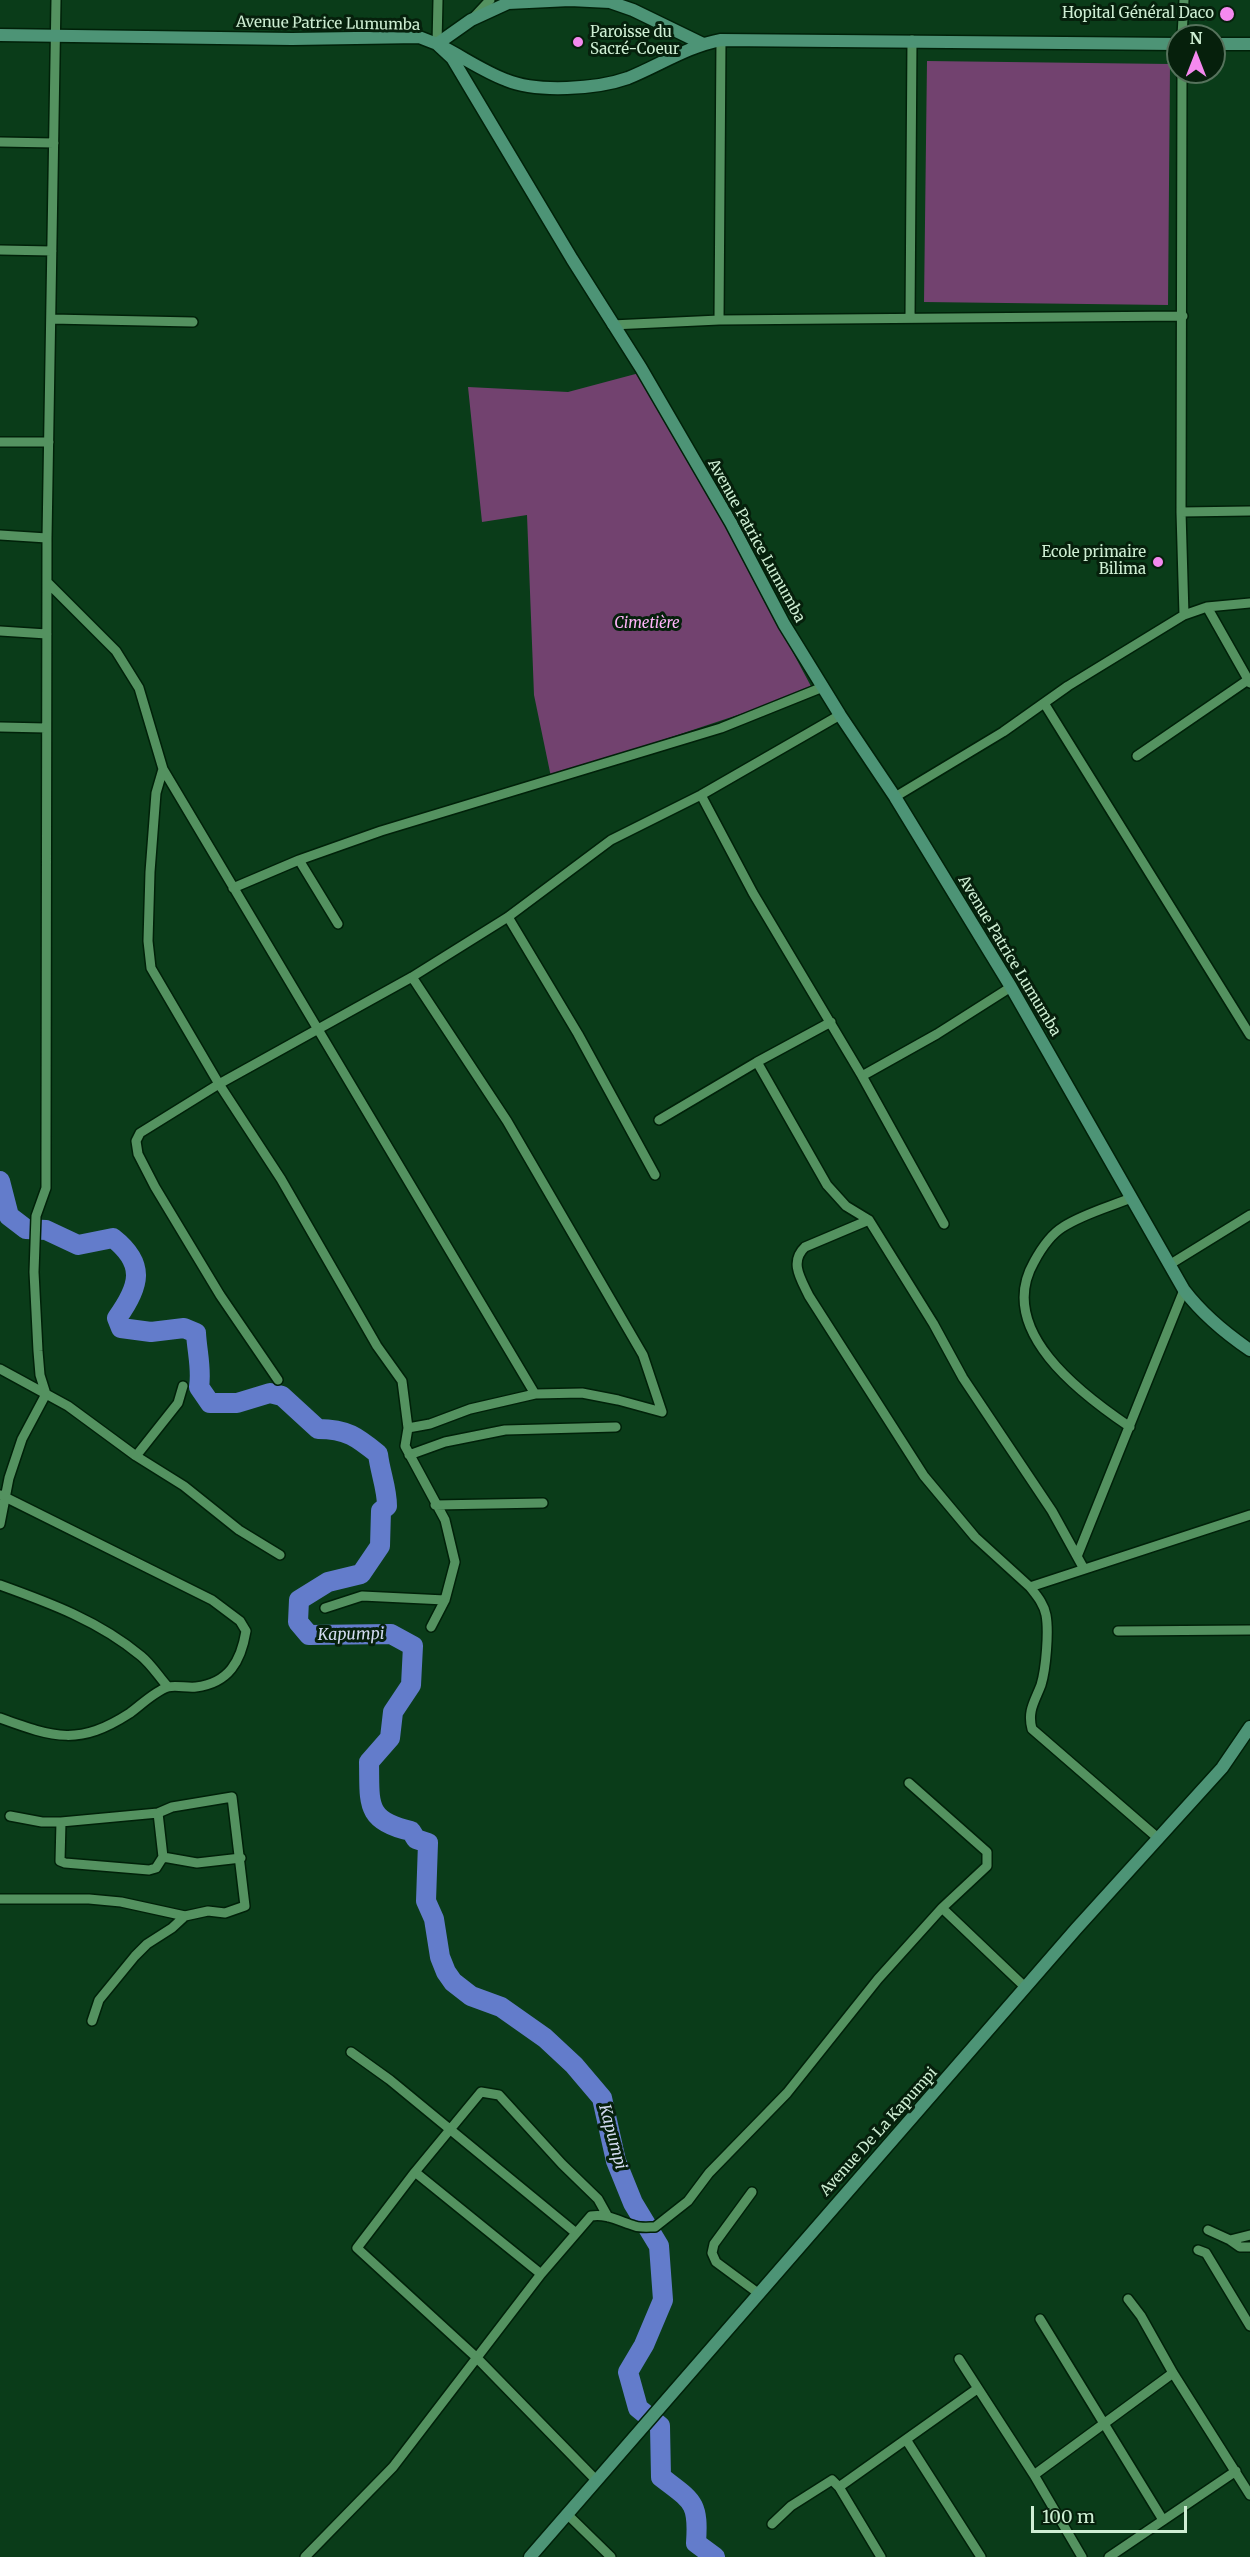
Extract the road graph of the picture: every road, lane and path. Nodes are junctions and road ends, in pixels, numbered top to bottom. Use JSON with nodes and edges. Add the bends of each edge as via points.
{"nodes":[{"id":1,"x":56,"y":0,"type":"edge"},
{"id":2,"x":438,"y":0,"type":"edge"},
{"id":3,"x":490,"y":0,"type":"edge"},
{"id":4,"x":1184,"y":0,"type":"edge"},
{"id":5,"x":471,"y":20,"type":"junction"},
{"id":6,"x":1183,"y":24,"type":"edge"},
{"id":7,"x":0,"y":35,"type":"edge"},
{"id":8,"x":55,"y":36,"type":"junction"},
{"id":9,"x":721,"y":40,"type":"junction"},
{"id":10,"x":912,"y":40,"type":"junction"},
{"id":11,"x":437,"y":44,"type":"junction"},
{"id":12,"x":703,"y":44,"type":"junction"},
{"id":13,"x":1166,"y":44,"type":"edge"},
{"id":14,"x":1226,"y":44,"type":"edge"},
{"id":15,"x":1250,"y":44,"type":"edge"},
{"id":16,"x":1182,"y":84,"type":"edge"},
{"id":17,"x":0,"y":142,"type":"edge"},
{"id":18,"x":54,"y":143,"type":"junction"},
{"id":19,"x":0,"y":250,"type":"edge"},
{"id":20,"x":52,"y":251,"type":"junction"},
{"id":21,"x":1183,"y":316,"type":"junction"},
{"id":22,"x":910,"y":318,"type":"junction"},
{"id":23,"x":51,"y":319,"type":"junction"},
{"id":24,"x":719,"y":320,"type":"junction"},
{"id":25,"x":194,"y":322,"type":"dead end"},
{"id":26,"x":612,"y":325,"type":"junction"},
{"id":27,"x":0,"y":442,"type":"edge"},
{"id":28,"x":49,"y":442,"type":"junction"},
{"id":29,"x":1250,"y":511,"type":"edge"},
{"id":30,"x":1181,"y":512,"type":"junction"},
{"id":31,"x":0,"y":535,"type":"edge"},
{"id":32,"x":47,"y":538,"type":"junction"},
{"id":33,"x":48,"y":583,"type":"junction"},
{"id":34,"x":1250,"y":603,"type":"edge"},
{"id":35,"x":1207,"y":607,"type":"junction"},
{"id":36,"x":1184,"y":615,"type":"junction"},
{"id":37,"x":0,"y":631,"type":"edge"},
{"id":38,"x":47,"y":634,"type":"junction"},
{"id":39,"x":1249,"y":681,"type":"edge"},
{"id":40,"x":823,"y":687,"type":"junction"},
{"id":41,"x":1044,"y":703,"type":"junction"},
{"id":42,"x":840,"y":715,"type":"junction"},
{"id":43,"x":0,"y":727,"type":"edge"},
{"id":44,"x":46,"y":728,"type":"junction"},
{"id":45,"x":1137,"y":756,"type":"dead end"},
{"id":46,"x":163,"y":769,"type":"junction"},
{"id":47,"x":701,"y":795,"type":"junction"},
{"id":48,"x":895,"y":797,"type":"junction"},
{"id":49,"x":299,"y":860,"type":"junction"},
{"id":50,"x":233,"y":888,"type":"junction"},
{"id":51,"x":508,"y":918,"type":"junction"},
{"id":52,"x":338,"y":924,"type":"dead end"},
{"id":53,"x":412,"y":977,"type":"junction"},
{"id":54,"x":1011,"y":987,"type":"junction"},
{"id":55,"x":831,"y":1022,"type":"junction"},
{"id":56,"x":318,"y":1029,"type":"junction"},
{"id":57,"x":1250,"y":1035,"type":"edge"},
{"id":58,"x":757,"y":1062,"type":"junction"},
{"id":59,"x":862,"y":1076,"type":"junction"},
{"id":60,"x":219,"y":1084,"type":"junction"},
{"id":61,"x":659,"y":1120,"type":"dead end"},
{"id":62,"x":655,"y":1175,"type":"dead end"},
{"id":63,"x":1131,"y":1198,"type":"junction"},
{"id":64,"x":1249,"y":1218,"type":"edge"},
{"id":65,"x":869,"y":1220,"type":"junction"},
{"id":66,"x":944,"y":1224,"type":"dead end"},
{"id":67,"x":1169,"y":1265,"type":"junction"},
{"id":68,"x":1184,"y":1290,"type":"junction"},
{"id":69,"x":1250,"y":1350,"type":"edge"},
{"id":70,"x":0,"y":1369,"type":"edge"},
{"id":71,"x":278,"y":1380,"type":"dead end"},
{"id":72,"x":183,"y":1386,"type":"dead end"},
{"id":73,"x":46,"y":1394,"type":"junction"},
{"id":74,"x":535,"y":1394,"type":"junction"},
{"id":75,"x":616,"y":1427,"type":"dead end"},
{"id":76,"x":1130,"y":1427,"type":"junction"},
{"id":77,"x":408,"y":1428,"type":"junction"},
{"id":78,"x":409,"y":1455,"type":"junction"},
{"id":79,"x":136,"y":1456,"type":"junction"},
{"id":80,"x":2,"y":1496,"type":"edge"},
{"id":81,"x":543,"y":1503,"type":"dead end"},
{"id":82,"x":435,"y":1504,"type":"junction"},
{"id":83,"x":1250,"y":1515,"type":"edge"},
{"id":84,"x":0,"y":1524,"type":"edge"},
{"id":85,"x":1078,"y":1554,"type":"junction"},
{"id":86,"x":280,"y":1555,"type":"dead end"},
{"id":87,"x":1084,"y":1569,"type":"junction"},
{"id":88,"x":0,"y":1585,"type":"edge"},
{"id":89,"x":1030,"y":1587,"type":"junction"},
{"id":90,"x":445,"y":1600,"type":"junction"},
{"id":91,"x":325,"y":1608,"type":"dead end"},
{"id":92,"x":431,"y":1627,"type":"dead end"},
{"id":93,"x":1250,"y":1630,"type":"edge"},
{"id":94,"x":1118,"y":1631,"type":"dead end"},
{"id":95,"x":168,"y":1687,"type":"junction"},
{"id":96,"x":0,"y":1718,"type":"edge"},
{"id":97,"x":1250,"y":1727,"type":"edge"},
{"id":98,"x":909,"y":1783,"type":"dead end"},
{"id":99,"x":158,"y":1813,"type":"junction"},
{"id":100,"x":10,"y":1816,"type":"dead end"},
{"id":101,"x":60,"y":1822,"type":"junction"},
{"id":102,"x":1159,"y":1839,"type":"junction"},
{"id":103,"x":163,"y":1857,"type":"junction"},
{"id":104,"x":241,"y":1858,"type":"junction"},
{"id":105,"x":0,"y":1899,"type":"edge"},
{"id":106,"x":942,"y":1908,"type":"junction"},
{"id":107,"x":185,"y":1916,"type":"junction"},
{"id":108,"x":1025,"y":1987,"type":"junction"},
{"id":109,"x":92,"y":2020,"type":"dead end"},
{"id":110,"x":351,"y":2052,"type":"dead end"},
{"id":111,"x":452,"y":2130,"type":"junction"},
{"id":112,"x":415,"y":2172,"type":"junction"},
{"id":113,"x":752,"y":2192,"type":"dead end"},
{"id":114,"x":608,"y":2217,"type":"junction"},
{"id":115,"x":1208,"y":2230,"type":"dead end"},
{"id":116,"x":576,"y":2233,"type":"junction"},
{"id":117,"x":1250,"y":2235,"type":"edge"},
{"id":118,"x":1230,"y":2240,"type":"junction"},
{"id":119,"x":1250,"y":2247,"type":"edge"},
{"id":120,"x":1198,"y":2250,"type":"dead end"},
{"id":121,"x":541,"y":2274,"type":"junction"},
{"id":122,"x":758,"y":2293,"type":"junction"},
{"id":123,"x":1128,"y":2299,"type":"dead end"},
{"id":124,"x":1040,"y":2319,"type":"dead end"},
{"id":125,"x":1250,"y":2326,"type":"edge"},
{"id":126,"x":476,"y":2357,"type":"junction"},
{"id":127,"x":959,"y":2359,"type":"dead end"},
{"id":128,"x":1173,"y":2373,"type":"junction"},
{"id":129,"x":977,"y":2390,"type":"junction"},
{"id":130,"x":1105,"y":2424,"type":"junction"},
{"id":131,"x":907,"y":2441,"type":"junction"},
{"id":132,"x":1236,"y":2471,"type":"junction"},
{"id":133,"x":1034,"y":2475,"type":"junction"},
{"id":134,"x":597,"y":2481,"type":"junction"},
{"id":135,"x":839,"y":2487,"type":"junction"},
{"id":136,"x":1250,"y":2495,"type":"edge"},
{"id":137,"x":568,"y":2515,"type":"junction"},
{"id":138,"x":1163,"y":2520,"type":"junction"},
{"id":139,"x":772,"y":2524,"type":"dead end"},
{"id":140,"x":305,"y":2557,"type":"edge"},
{"id":141,"x":531,"y":2557,"type":"edge"},
{"id":142,"x":611,"y":2557,"type":"edge"},
{"id":143,"x":881,"y":2557,"type":"edge"},
{"id":144,"x":981,"y":2557,"type":"edge"},
{"id":145,"x":1082,"y":2557,"type":"edge"},
{"id":146,"x":1109,"y":2557,"type":"edge"}],
"edges":[{"from":1,"to":8,"type":"street"},
{"from":2,"to":11,"type":"street"},
{"from":3,"to":5,"type":"street"},
{"from":4,"to":6,"type":"street"},
{"from":5,"to":11,"type":"street"},
{"from":5,"to":12,"type":"street","via":[[508,3],[610,2],[633,9]]},
{"from":7,"to":8,"type":"street","name":"Avenue Patrice Lumumba"},
{"from":8,"to":11,"type":"street","name":"Avenue Patrice Lumumba","via":[[419,37]]},
{"from":8,"to":18,"type":"street"},
{"from":9,"to":10,"type":"street"},
{"from":9,"to":12,"type":"street"},
{"from":9,"to":24,"type":"street"},
{"from":10,"to":13,"type":"street"},
{"from":10,"to":22,"type":"street"},
{"from":11,"to":12,"type":"street","via":[[507,81],[553,88],[608,84]]},
{"from":11,"to":26,"type":"street","name":"Avenue Patrice Lumumba","via":[[452,58]]},
{"from":14,"to":15,"type":"street"},
{"from":16,"to":21,"type":"street"},
{"from":17,"to":18,"type":"street"},
{"from":18,"to":20,"type":"street"},
{"from":19,"to":20,"type":"street"},
{"from":20,"to":23,"type":"street"},
{"from":21,"to":22,"type":"street"},
{"from":21,"to":30,"type":"street"},
{"from":22,"to":24,"type":"street"},
{"from":23,"to":25,"type":"street"},
{"from":23,"to":28,"type":"street"},
{"from":24,"to":26,"type":"street"},
{"from":26,"to":40,"type":"street","name":"Avenue Patrice Lumumba","via":[[731,523],[784,624]]},
{"from":27,"to":28,"type":"street"},
{"from":28,"to":32,"type":"street"},
{"from":29,"to":30,"type":"street"},
{"from":30,"to":36,"type":"street"},
{"from":31,"to":32,"type":"street"},
{"from":32,"to":33,"type":"street"},
{"from":33,"to":38,"type":"street"},
{"from":33,"to":46,"type":"street","via":[[116,651],[139,688]]},
{"from":34,"to":35,"type":"street"},
{"from":35,"to":36,"type":"street"},
{"from":35,"to":39,"type":"street"},
{"from":36,"to":41,"type":"street"},
{"from":37,"to":38,"type":"street"},
{"from":38,"to":44,"type":"street"},
{"from":39,"to":45,"type":"street"},
{"from":40,"to":42,"type":"street","name":"Avenue Patrice Lumumba"},
{"from":40,"to":49,"type":"street","via":[[721,728]]},
{"from":41,"to":48,"type":"street"},
{"from":41,"to":57,"type":"street"},
{"from":42,"to":47,"type":"street"},
{"from":42,"to":48,"type":"street","name":"Avenue Patrice Lumumba"},
{"from":43,"to":44,"type":"street"},
{"from":44,"to":73,"type":"street","via":[[46,1188],[36,1216],[34,1248],[38,1351]]},
{"from":46,"to":50,"type":"street"},
{"from":46,"to":60,"type":"street","via":[[156,793],[150,872],[151,968]]},
{"from":47,"to":51,"type":"street","via":[[611,840]]},
{"from":47,"to":55,"type":"street","via":[[753,893]]},
{"from":48,"to":54,"type":"street","name":"Avenue Patrice Lumumba"},
{"from":49,"to":50,"type":"street"},
{"from":49,"to":52,"type":"street"},
{"from":50,"to":56,"type":"street"},
{"from":51,"to":53,"type":"street"},
{"from":51,"to":62,"type":"street","via":[[578,1034]]},
{"from":53,"to":56,"type":"street"},
{"from":53,"to":74,"type":"street","via":[[507,1121],[643,1355],[662,1412],[582,1393]]},
{"from":54,"to":59,"type":"street"},
{"from":54,"to":63,"type":"street","name":"Avenue Patrice Lumumba"},
{"from":55,"to":58,"type":"street"},
{"from":55,"to":59,"type":"street"},
{"from":56,"to":60,"type":"street"},
{"from":56,"to":74,"type":"street"},
{"from":58,"to":61,"type":"street"},
{"from":58,"to":65,"type":"street","via":[[827,1185],[846,1206]]},
{"from":59,"to":66,"type":"street"},
{"from":60,"to":71,"type":"street","via":[[140,1133],[136,1141],[138,1154],[220,1295]]},
{"from":60,"to":77,"type":"street","via":[[402,1381]]},
{"from":63,"to":67,"type":"street","name":"Avenue Patrice Lumumba"},
{"from":63,"to":76,"type":"street","via":[[1062,1227],[1042,1247],[1023,1290],[1031,1333],[1089,1400]]},
{"from":64,"to":67,"type":"street"},
{"from":65,"to":85,"type":"street","via":[[963,1378]]},
{"from":65,"to":89,"type":"street","via":[[805,1247],[796,1262],[799,1276],[924,1476],[975,1537]]},
{"from":67,"to":68,"type":"street","name":"Avenue Patrice Lumumba"},
{"from":68,"to":69,"type":"street","name":"Avenue Patrice Lumumba","via":[[1215,1324]]},
{"from":68,"to":76,"type":"street"},
{"from":70,"to":73,"type":"street"},
{"from":72,"to":79,"type":"street","via":[[178,1403]]},
{"from":73,"to":79,"type":"street"},
{"from":73,"to":80,"type":"street","via":[[22,1439]]},
{"from":74,"to":77,"type":"street"},
{"from":75,"to":78,"type":"street","via":[[505,1430],[445,1442]]},
{"from":76,"to":85,"type":"street"},
{"from":77,"to":78,"type":"street","via":[[405,1446]]},
{"from":78,"to":82,"type":"street"},
{"from":79,"to":86,"type":"street"},
{"from":80,"to":84,"type":"street"},
{"from":80,"to":95,"type":"street","via":[[212,1600],[240,1621],[246,1631],[236,1665],[230,1672],[197,1687]]},
{"from":81,"to":82,"type":"street"},
{"from":82,"to":90,"type":"street","via":[[445,1520],[454,1562]]},
{"from":83,"to":87,"type":"street"},
{"from":85,"to":87,"type":"street"},
{"from":87,"to":89,"type":"street"},
{"from":88,"to":95,"type":"street","via":[[96,1625],[142,1656]]},
{"from":89,"to":102,"type":"street","via":[[1042,1603],[1047,1620],[1041,1684],[1030,1708],[1032,1729]]},
{"from":90,"to":91,"type":"street","via":[[362,1596]]},
{"from":90,"to":92,"type":"street"},
{"from":93,"to":94,"type":"street"},
{"from":95,"to":96,"type":"street","via":[[108,1727],[78,1737],[48,1733]]},
{"from":97,"to":102,"type":"street","name":"Avenue De La Kapumpi","via":[[1222,1768]]},
{"from":98,"to":106,"type":"street","via":[[987,1852],[987,1866]]},
{"from":99,"to":101,"type":"street"},
{"from":99,"to":103,"type":"street"},
{"from":99,"to":104,"type":"street","via":[[232,1797]]},
{"from":100,"to":101,"type":"street"},
{"from":101,"to":103,"type":"street","via":[[59,1853],[60,1861],[65,1863],[149,1870],[156,1868]]},
{"from":102,"to":108,"type":"street","name":"Avenue De La Kapumpi"},
{"from":103,"to":104,"type":"street","via":[[197,1863]]},
{"from":104,"to":107,"type":"street","via":[[245,1906],[225,1913],[208,1911]]},
{"from":105,"to":107,"type":"street","via":[[89,1899]]},
{"from":106,"to":108,"type":"street"},
{"from":106,"to":114,"type":"street","via":[[878,1979],[787,2093],[709,2173],[688,2201],[655,2227],[637,2227]]},
{"from":107,"to":109,"type":"street","via":[[135,1956],[99,2000]]},
{"from":108,"to":122,"type":"street","name":"Avenue De La Kapumpi"},
{"from":110,"to":111,"type":"street"},
{"from":111,"to":112,"type":"street"},
{"from":111,"to":114,"type":"street","via":[[481,2092],[499,2095],[598,2199]]},
{"from":111,"to":116,"type":"street"},
{"from":112,"to":121,"type":"street"},
{"from":112,"to":126,"type":"street","via":[[357,2248]]},
{"from":113,"to":122,"type":"street","via":[[714,2244],[712,2253],[716,2262]]},
{"from":114,"to":116,"type":"street","via":[[591,2216]]},
{"from":115,"to":118,"type":"street"},
{"from":116,"to":121,"type":"street"},
{"from":117,"to":118,"type":"street"},
{"from":118,"to":119,"type":"street","via":[[1240,2247]]},
{"from":120,"to":125,"type":"street","via":[[1206,2253]]},
{"from":121,"to":126,"type":"street"},
{"from":122,"to":134,"type":"street","name":"Avenue De La Kapumpi"},
{"from":123,"to":128,"type":"street","via":[[1142,2316]]},
{"from":124,"to":130,"type":"street"},
{"from":126,"to":134,"type":"street"},
{"from":126,"to":140,"type":"street","via":[[393,2467]]},
{"from":127,"to":129,"type":"street"},
{"from":128,"to":130,"type":"street"},
{"from":128,"to":132,"type":"street"},
{"from":129,"to":131,"type":"street"},
{"from":129,"to":133,"type":"street"},
{"from":130,"to":133,"type":"street"},
{"from":130,"to":138,"type":"street"},
{"from":131,"to":135,"type":"street"},
{"from":131,"to":144,"type":"street"},
{"from":132,"to":136,"type":"street"},
{"from":132,"to":138,"type":"street"},
{"from":133,"to":145,"type":"street"},
{"from":134,"to":137,"type":"street","name":"Avenue De La Kapumpi"},
{"from":135,"to":139,"type":"street","via":[[832,2480],[791,2506]]},
{"from":135,"to":143,"type":"street"},
{"from":137,"to":141,"type":"street","name":"Avenue De La Kapumpi"},
{"from":137,"to":142,"type":"street"},
{"from":138,"to":146,"type":"street"}]}
